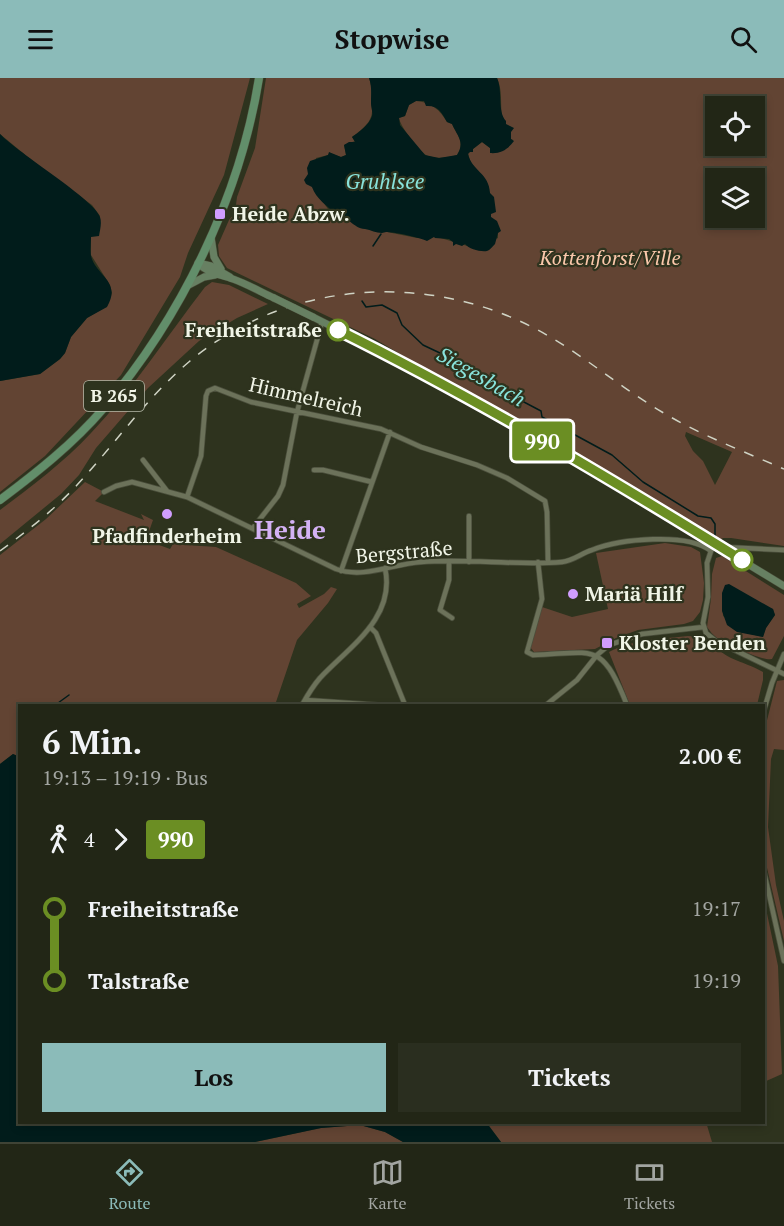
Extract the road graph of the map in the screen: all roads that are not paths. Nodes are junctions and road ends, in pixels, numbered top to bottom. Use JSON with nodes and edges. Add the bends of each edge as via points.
{"nodes":[{"id":1,"x":259,"y":78,"type":"edge"},
{"id":2,"x":210,"y":236,"type":"junction"},
{"id":3,"x":198,"y":263,"type":"junction"},
{"id":4,"x":219,"y":273,"type":"junction"},
{"id":5,"x":187,"y":286,"type":"junction"},
{"id":6,"x":321,"y":322,"type":"junction"},
{"id":7,"x":297,"y":412,"type":"junction"},
{"id":8,"x":390,"y":432,"type":"junction"},
{"id":9,"x":143,"y":460,"type":"dead end"},
{"id":10,"x":314,"y":470,"type":"dead end"},
{"id":11,"x":372,"y":482,"type":"junction"},
{"id":12,"x":167,"y":491,"type":"junction"},
{"id":13,"x":104,"y":492,"type":"dead end"},
{"id":14,"x":187,"y":497,"type":"junction"},
{"id":15,"x":0,"y":500,"type":"edge"},
{"id":16,"x":469,"y":516,"type":"dead end"},
{"id":17,"x":253,"y":528,"type":"junction"},
{"id":18,"x":784,"y":550,"type":"edge"},
{"id":19,"x":711,"y":551,"type":"junction"},
{"id":20,"x":449,"y":562,"type":"junction"},
{"id":21,"x":469,"y":562,"type":"junction"},
{"id":22,"x":538,"y":562,"type":"junction"},
{"id":23,"x":548,"y":562,"type":"junction"},
{"id":24,"x":385,"y":568,"type":"junction"},
{"id":25,"x":341,"y":571,"type":"junction"},
{"id":26,"x":784,"y":586,"type":"edge"},
{"id":27,"x":452,"y":618,"type":"dead end"},
{"id":28,"x":704,"y":627,"type":"junction"},
{"id":29,"x":371,"y":628,"type":"junction"},
{"id":30,"x":784,"y":654,"type":"edge"},
{"id":31,"x":597,"y":655,"type":"junction"},
{"id":32,"x":777,"y":670,"type":"junction"},
{"id":33,"x":784,"y":674,"type":"edge"},
{"id":34,"x":305,"y":699,"type":"junction"},
{"id":35,"x":302,"y":704,"type":"edge"},
{"id":36,"x":366,"y":704,"type":"edge"},
{"id":37,"x":405,"y":704,"type":"edge"},
{"id":38,"x":547,"y":704,"type":"edge"},
{"id":39,"x":627,"y":704,"type":"edge"},
{"id":40,"x":765,"y":707,"type":"edge"},
{"id":41,"x":765,"y":876,"type":"edge"},
{"id":42,"x":784,"y":961,"type":"edge"}],
"edges":[{"from":1,"to":2,"type":"main road","number":"B 265","via":[[237,167]]},
{"from":2,"to":3,"type":"main road","number":"B 265"},
{"from":2,"to":4,"type":"main road"},
{"from":3,"to":4,"type":"main road"},
{"from":3,"to":5,"type":"main road","number":"B 265"},
{"from":4,"to":5,"type":"main road"},
{"from":4,"to":6,"type":"main road","bridge":true},
{"from":5,"to":15,"type":"main road","number":"B 265","via":[[154,342],[101,411],[50,461]]},
{"from":6,"to":7,"type":"street"},
{"from":6,"to":26,"type":"main road","bridge":true,"via":[[479,405]]},
{"from":7,"to":8,"type":"street","name":"Himmelreich"},
{"from":7,"to":14,"type":"street","name":"Himmelreich","via":[[251,402],[215,388],[208,391],[201,456]]},
{"from":7,"to":17,"type":"street","via":[[283,485]]},
{"from":8,"to":11,"type":"street"},
{"from":8,"to":23,"type":"street","name":"Himmelreich","via":[[507,478],[542,498],[547,512]]},
{"from":9,"to":12,"type":"street"},
{"from":10,"to":11,"type":"street"},
{"from":11,"to":25,"type":"street"},
{"from":12,"to":13,"type":"street","via":[[132,483]]},
{"from":12,"to":14,"type":"street"},
{"from":14,"to":17,"type":"street"},
{"from":16,"to":21,"type":"street","name":"Bergstraße"},
{"from":17,"to":25,"type":"street"},
{"from":18,"to":19,"type":"street","via":[[731,546]]},
{"from":19,"to":23,"type":"street","name":"Bergstraße","via":[[699,544],[667,539],[609,545],[569,560]]},
{"from":19,"to":28,"type":"street"},
{"from":20,"to":21,"type":"street","name":"Bergstraße"},
{"from":20,"to":24,"type":"street","name":"Bergstraße"},
{"from":20,"to":27,"type":"street","via":[[449,580],[440,610]]},
{"from":21,"to":22,"type":"street","name":"Bergstraße"},
{"from":22,"to":23,"type":"street","name":"Bergstraße"},
{"from":22,"to":31,"type":"street","via":[[542,599],[527,652]]},
{"from":24,"to":25,"type":"street","name":"Bergstraße"},
{"from":24,"to":29,"type":"street","via":[[384,601]]},
{"from":28,"to":31,"type":"street","via":[[642,633],[618,641]]},
{"from":28,"to":32,"type":"street","via":[[716,641]]},
{"from":29,"to":34,"type":"street"},
{"from":29,"to":37,"type":"street"},
{"from":30,"to":32,"type":"street"},
{"from":31,"to":38,"type":"street","via":[[582,675]]},
{"from":31,"to":39,"type":"street","via":[[615,676]]},
{"from":32,"to":33,"type":"street"},
{"from":32,"to":40,"type":"street"},
{"from":34,"to":35,"type":"street"},
{"from":34,"to":36,"type":"street"},
{"from":41,"to":42,"type":"street"}]}
